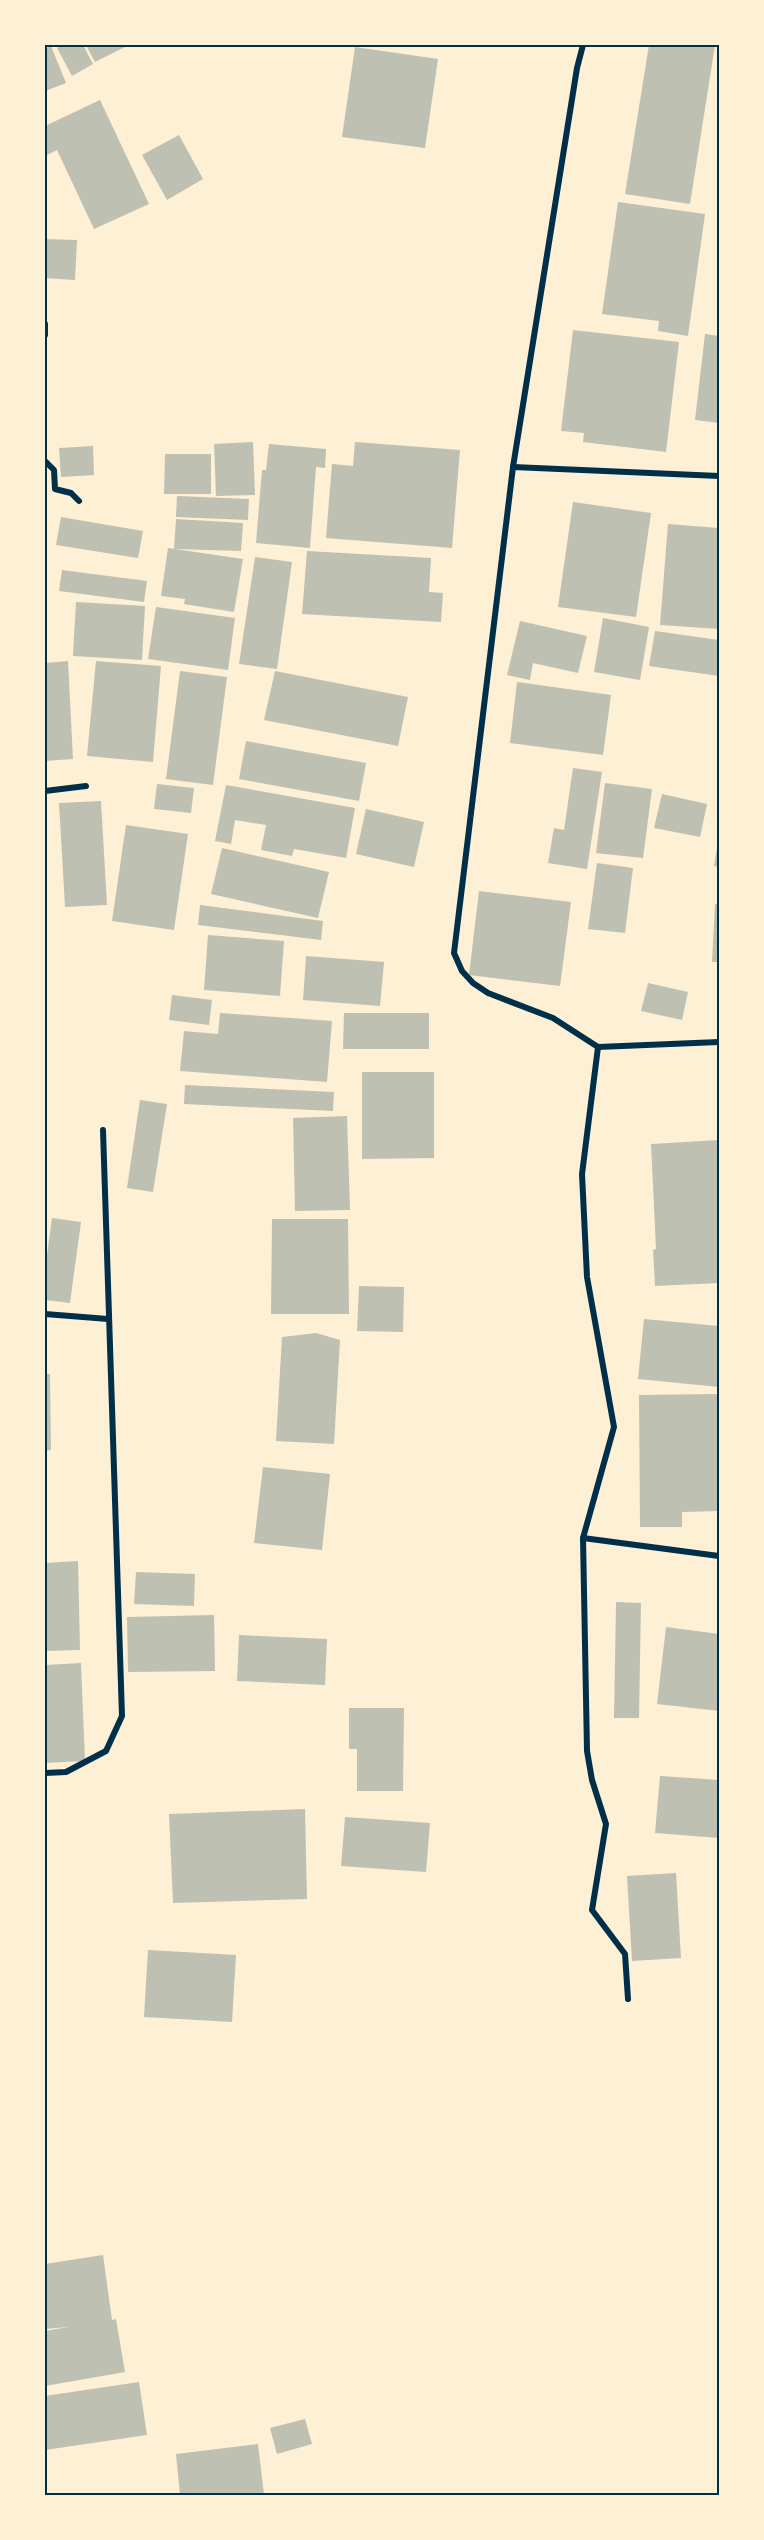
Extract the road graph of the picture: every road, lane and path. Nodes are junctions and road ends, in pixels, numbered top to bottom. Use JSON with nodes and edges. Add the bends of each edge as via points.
{"nodes":[{"id":1,"x":583,"y":45,"type":"edge"},
{"id":2,"x":45,"y":324,"type":"edge"},
{"id":3,"x":45,"y":335,"type":"edge"},
{"id":4,"x":45,"y":461,"type":"edge"},
{"id":5,"x":513,"y":467,"type":"junction"},
{"id":6,"x":719,"y":476,"type":"edge"},
{"id":7,"x":79,"y":501,"type":"dead end"},
{"id":8,"x":86,"y":786,"type":"dead end"},
{"id":9,"x":45,"y":790,"type":"edge"},
{"id":10,"x":719,"y":1042,"type":"edge"},
{"id":11,"x":598,"y":1047,"type":"junction"},
{"id":12,"x":103,"y":1130,"type":"dead end"},
{"id":13,"x":45,"y":1314,"type":"edge"},
{"id":14,"x":108,"y":1319,"type":"junction"},
{"id":15,"x":583,"y":1538,"type":"junction"},
{"id":16,"x":719,"y":1556,"type":"edge"},
{"id":17,"x":45,"y":1773,"type":"edge"},
{"id":18,"x":628,"y":1999,"type":"dead end"}],
"edges":[{"from":1,"to":5,"type":"street"},
{"from":2,"to":3,"type":"street"},
{"from":4,"to":7,"type":"street","via":[[54,470],[55,489],[71,493]]},
{"from":5,"to":6,"type":"street"},
{"from":5,"to":11,"type":"street","via":[[454,953],[462,971],[488,993],[553,1018]]},
{"from":8,"to":9,"type":"street"},
{"from":10,"to":11,"type":"street"},
{"from":11,"to":15,"type":"street","via":[[582,1174],[587,1277],[614,1426]]},
{"from":12,"to":14,"type":"street"},
{"from":13,"to":14,"type":"street"},
{"from":14,"to":17,"type":"street","via":[[122,1716],[106,1751],[66,1772]]},
{"from":15,"to":16,"type":"street"},
{"from":15,"to":18,"type":"street","via":[[587,1751],[606,1824],[592,1910],[625,1954]]}]}
